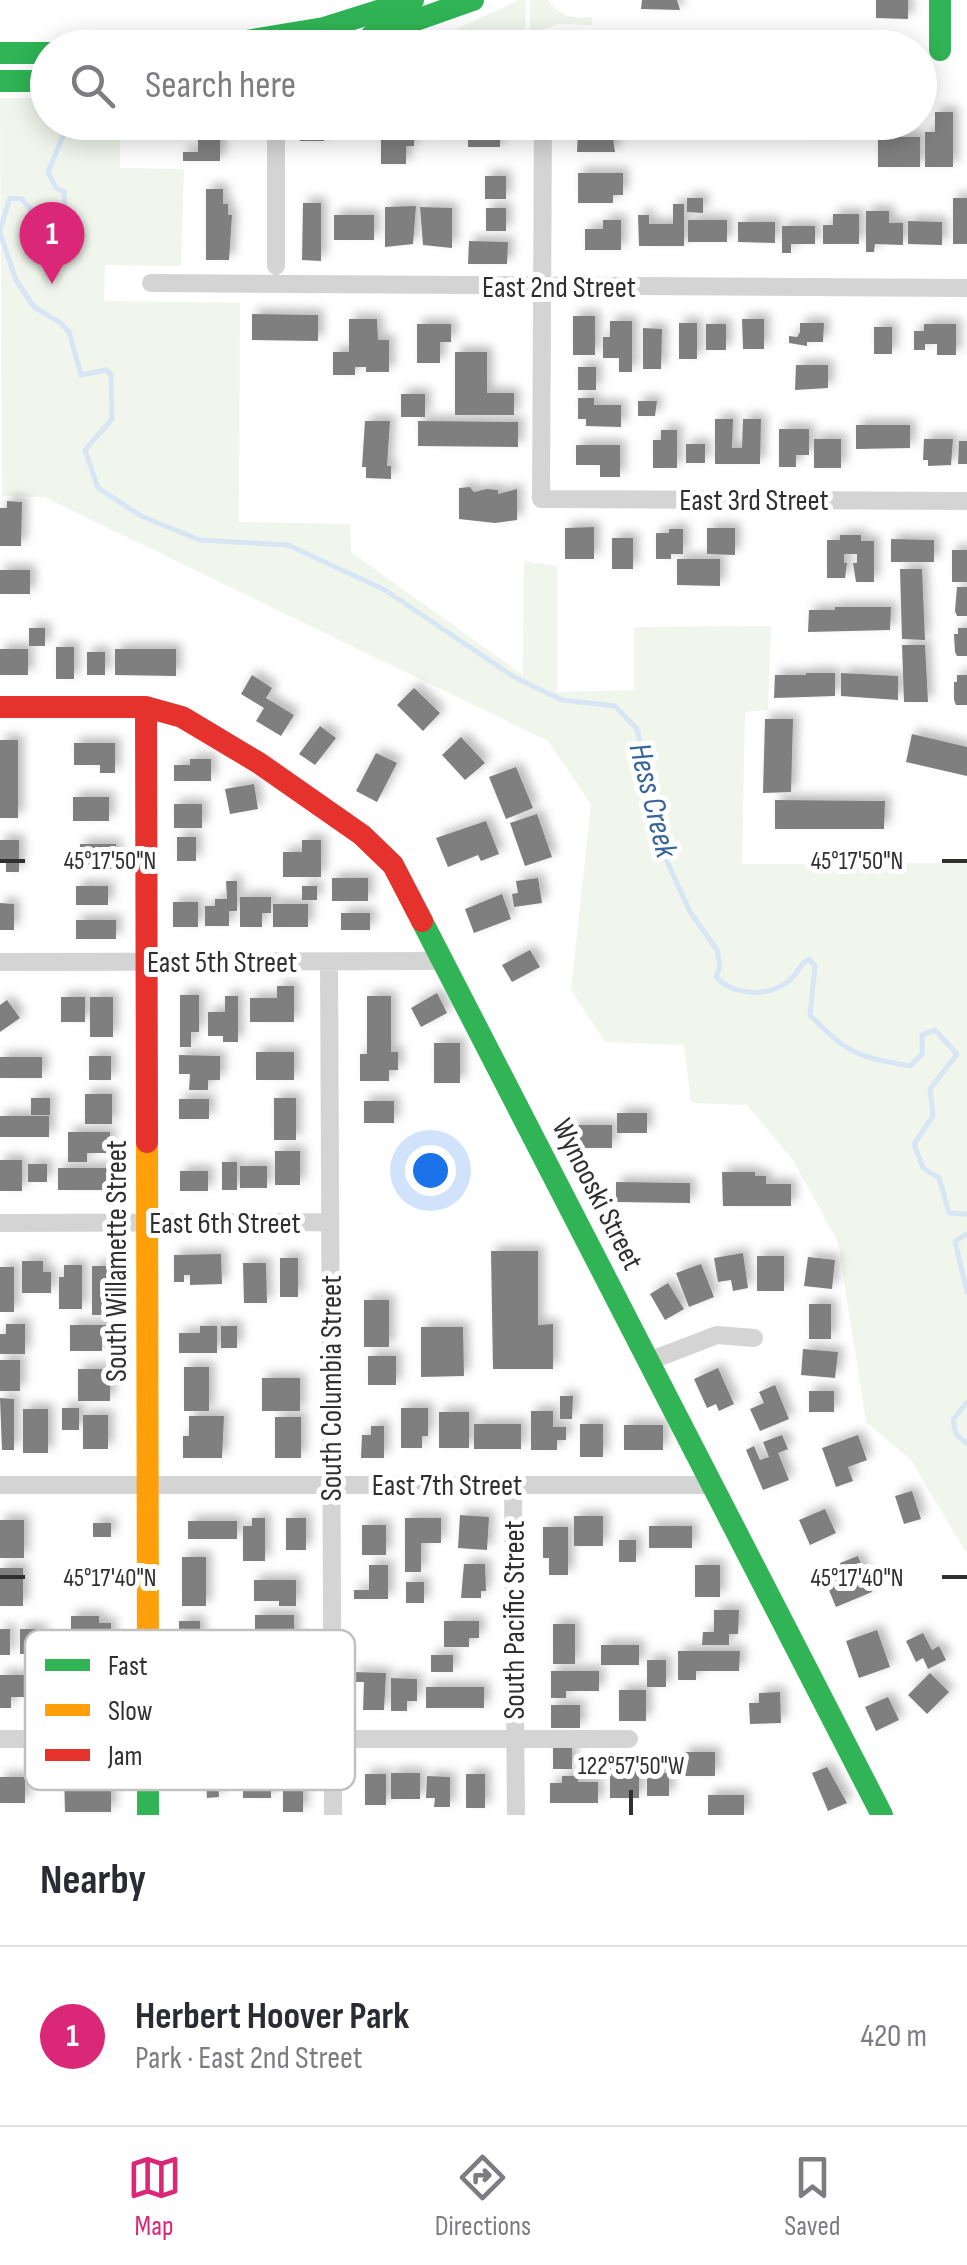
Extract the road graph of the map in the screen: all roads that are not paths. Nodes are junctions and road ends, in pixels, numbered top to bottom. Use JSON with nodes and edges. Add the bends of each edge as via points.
{"nodes":[{"id":1,"x":413,"y":0,"type":"edge"},
{"id":2,"x":473,"y":0,"type":"edge"},
{"id":3,"x":940,"y":0,"type":"edge"},
{"id":4,"x":310,"y":30,"type":"edge"},
{"id":5,"x":384,"y":30,"type":"edge"},
{"id":6,"x":934,"y":30,"type":"edge"},
{"id":7,"x":937,"y":50,"type":"edge"},
{"id":8,"x":967,"y":50,"type":"edge"},
{"id":9,"x":0,"y":53,"type":"edge"},
{"id":10,"x":30,"y":53,"type":"edge"},
{"id":11,"x":0,"y":81,"type":"edge"},
{"id":12,"x":30,"y":81,"type":"edge"},
{"id":13,"x":276,"y":140,"type":"edge"},
{"id":14,"x":543,"y":140,"type":"edge"},
{"id":15,"x":276,"y":266,"type":"dead end"},
{"id":16,"x":151,"y":284,"type":"dead end"},
{"id":17,"x":543,"y":287,"type":"junction"},
{"id":18,"x":967,"y":288,"type":"edge"},
{"id":19,"x":967,"y":501,"type":"edge"},
{"id":20,"x":0,"y":707,"type":"edge"},
{"id":21,"x":146,"y":708,"type":"junction"},
{"id":22,"x":443,"y":960,"type":"junction"},
{"id":23,"x":0,"y":962,"type":"edge"},
{"id":24,"x":145,"y":962,"type":"junction"},
{"id":25,"x":329,"y":962,"type":"junction"},
{"id":26,"x":330,"y":1222,"type":"junction"},
{"id":27,"x":0,"y":1223,"type":"edge"},
{"id":28,"x":145,"y":1223,"type":"junction"},
{"id":29,"x":754,"y":1338,"type":"dead end"},
{"id":30,"x":650,"y":1360,"type":"junction"},
{"id":31,"x":331,"y":1485,"type":"junction"},
{"id":32,"x":513,"y":1485,"type":"junction"},
{"id":33,"x":713,"y":1485,"type":"junction"},
{"id":34,"x":0,"y":1486,"type":"edge"},
{"id":35,"x":146,"y":1486,"type":"junction"},
{"id":36,"x":147,"y":1630,"type":"edge"},
{"id":37,"x":332,"y":1630,"type":"edge"},
{"id":38,"x":355,"y":1739,"type":"edge"},
{"id":39,"x":515,"y":1739,"type":"junction"},
{"id":40,"x":629,"y":1739,"type":"dead end"},
{"id":41,"x":516,"y":1815,"type":"edge"},
{"id":42,"x":882,"y":1815,"type":"edge"}],
"edges":[{"from":1,"to":4,"type":"main road"},
{"from":2,"to":5,"type":"main road"},
{"from":3,"to":6,"type":"main road"},
{"from":7,"to":8,"type":"main road"},
{"from":9,"to":10,"type":"main road"},
{"from":11,"to":12,"type":"main road"},
{"from":13,"to":15,"type":"street"},
{"from":14,"to":17,"type":"street"},
{"from":16,"to":17,"type":"street","name":"East 2nd Street"},
{"from":17,"to":18,"type":"street","name":"East 2nd Street"},
{"from":17,"to":19,"type":"street","name":"East 3rd Street","via":[[541,499]]},
{"from":20,"to":21,"type":"main road","name":"Wynooski Street"},
{"from":21,"to":22,"type":"main road","name":"Wynooski Street","via":[[182,718],[225,742],[362,835],[393,865]]},
{"from":21,"to":24,"type":"main road","name":"South Willamette Street"},
{"from":22,"to":25,"type":"street","name":"East 5th Street"},
{"from":22,"to":30,"type":"main road","name":"Wynooski Street"},
{"from":23,"to":24,"type":"street","name":"East 5th Street"},
{"from":24,"to":25,"type":"street","name":"East 5th Street"},
{"from":24,"to":28,"type":"main road","name":"South Willamette Street"},
{"from":25,"to":26,"type":"street","name":"South Columbia Street"},
{"from":26,"to":28,"type":"street","name":"East 6th Street"},
{"from":26,"to":31,"type":"street","name":"South Columbia Street"},
{"from":27,"to":28,"type":"street","name":"East 6th Street"},
{"from":28,"to":35,"type":"main road","name":"South Willamette Street"},
{"from":29,"to":30,"type":"street","via":[[717,1335]]},
{"from":30,"to":33,"type":"main road","name":"Wynooski Street"},
{"from":31,"to":32,"type":"street","name":"East 7th Street"},
{"from":31,"to":35,"type":"street","name":"East 7th Street"},
{"from":31,"to":37,"type":"street","name":"South Columbia Street"},
{"from":32,"to":33,"type":"street","name":"East 7th Street"},
{"from":32,"to":39,"type":"street","name":"South Pacific Street"},
{"from":33,"to":42,"type":"main road","name":"Wynooski Street"},
{"from":34,"to":35,"type":"street","name":"East 7th Street"},
{"from":35,"to":36,"type":"main road","name":"South Willamette Street"},
{"from":38,"to":39,"type":"street"},
{"from":39,"to":40,"type":"street"},
{"from":39,"to":41,"type":"street","name":"South Pacific Street"}]}
